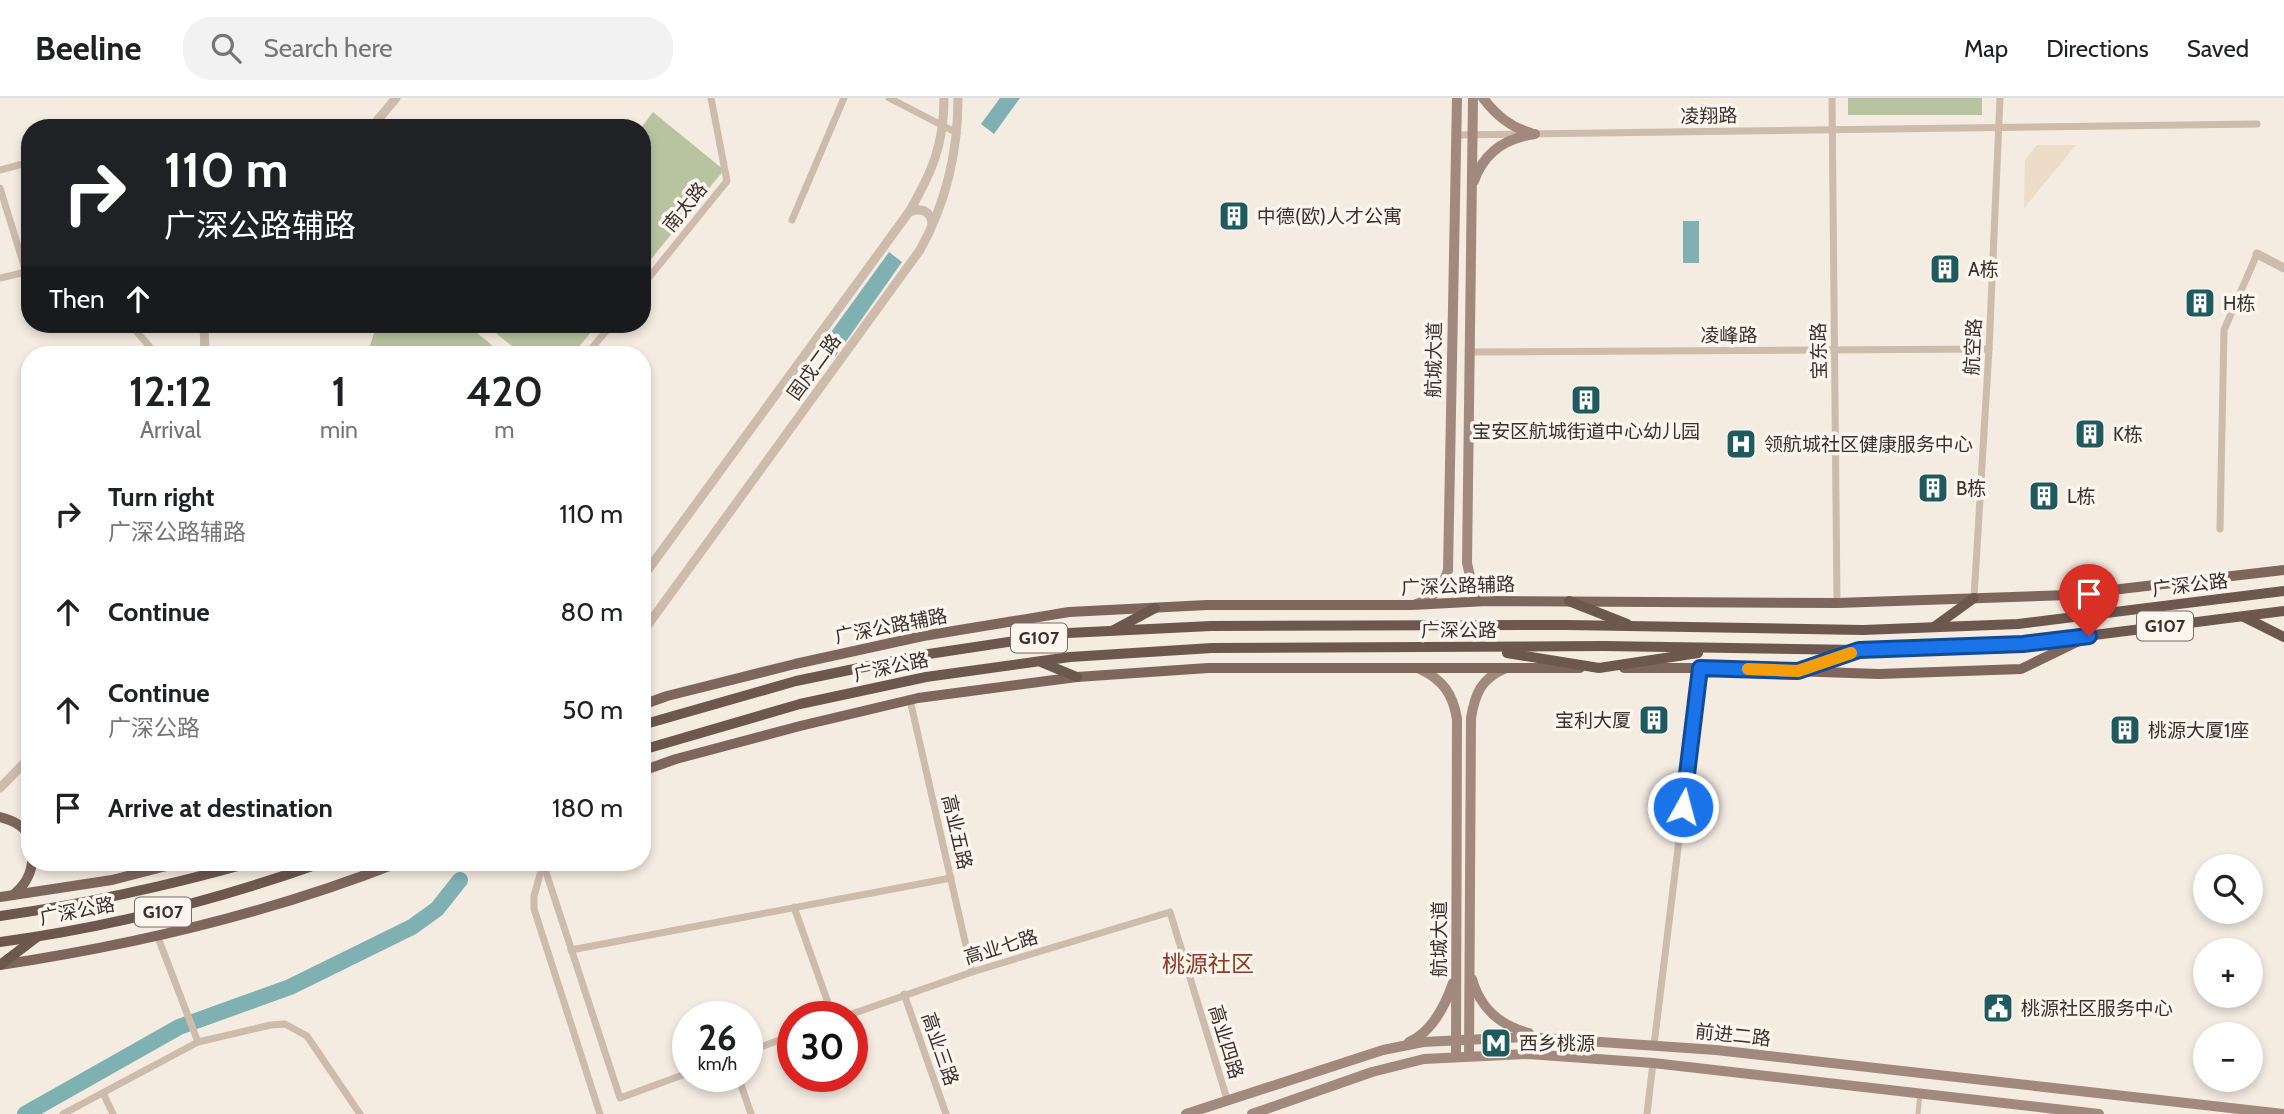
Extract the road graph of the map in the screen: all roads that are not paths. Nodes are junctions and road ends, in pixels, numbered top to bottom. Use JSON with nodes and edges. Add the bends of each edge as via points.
{"nodes":[{"id":1,"x":396,"y":98,"type":"edge"},
{"id":2,"x":711,"y":98,"type":"edge"},
{"id":3,"x":844,"y":98,"type":"edge"},
{"id":4,"x":889,"y":98,"type":"edge"},
{"id":5,"x":944,"y":98,"type":"edge"},
{"id":6,"x":958,"y":98,"type":"edge"},
{"id":7,"x":1457,"y":98,"type":"edge"},
{"id":8,"x":1474,"y":98,"type":"edge"},
{"id":9,"x":1483,"y":98,"type":"edge"},
{"id":10,"x":1832,"y":98,"type":"edge"},
{"id":11,"x":2000,"y":98,"type":"edge"},
{"id":12,"x":379,"y":119,"type":"edge"},
{"id":13,"x":2257,"y":124,"type":"dead end"},
{"id":14,"x":943,"y":125,"type":"junction"},
{"id":15,"x":2000,"y":127,"type":"junction"},
{"id":16,"x":1832,"y":130,"type":"junction"},
{"id":17,"x":957,"y":133,"type":"junction"},
{"id":18,"x":1535,"y":134,"type":"junction"},
{"id":19,"x":1456,"y":135,"type":"junction"},
{"id":20,"x":1472,"y":135,"type":"junction"},
{"id":21,"x":21,"y":164,"type":"edge"},
{"id":22,"x":0,"y":170,"type":"edge"},
{"id":23,"x":0,"y":188,"type":"edge"},
{"id":24,"x":1472,"y":195,"type":"junction"},
{"id":25,"x":909,"y":212,"type":"junction"},
{"id":26,"x":792,"y":220,"type":"dead end"},
{"id":27,"x":932,"y":227,"type":"junction"},
{"id":28,"x":21,"y":252,"type":"edge"},
{"id":29,"x":2257,"y":254,"type":"joint"},
{"id":30,"x":2284,"y":268,"type":"edge"},
{"id":31,"x":21,"y":274,"type":"edge"},
{"id":32,"x":651,"y":275,"type":"edge"},
{"id":33,"x":0,"y":278,"type":"edge"},
{"id":34,"x":1989,"y":349,"type":"junction"},
{"id":35,"x":1834,"y":350,"type":"junction"},
{"id":36,"x":1470,"y":352,"type":"junction"},
{"id":37,"x":1449,"y":503,"type":"junction"},
{"id":38,"x":1468,"y":503,"type":"junction"},
{"id":39,"x":2220,"y":529,"type":"dead end"},
{"id":40,"x":651,"y":566,"type":"edge"},
{"id":41,"x":2284,"y":570,"type":"edge"},
{"id":42,"x":2284,"y":591,"type":"edge"},
{"id":43,"x":1975,"y":598,"type":"junction"},
{"id":44,"x":1487,"y":601,"type":"junction"},
{"id":45,"x":1569,"y":601,"type":"junction"},
{"id":46,"x":1837,"y":603,"type":"junction"},
{"id":47,"x":1412,"y":605,"type":"junction"},
{"id":48,"x":1154,"y":608,"type":"junction"},
{"id":49,"x":2284,"y":611,"type":"edge"},
{"id":50,"x":2241,"y":615,"type":"junction"},
{"id":51,"x":651,"y":619,"type":"edge"},
{"id":52,"x":1633,"y":626,"type":"junction"},
{"id":53,"x":1933,"y":627,"type":"junction"},
{"id":54,"x":1112,"y":631,"type":"junction"},
{"id":55,"x":2089,"y":636,"type":"junction"},
{"id":56,"x":2284,"y":637,"type":"edge"},
{"id":57,"x":1476,"y":648,"type":"junction"},
{"id":58,"x":1730,"y":648,"type":"junction"},
{"id":59,"x":1859,"y":650,"type":"junction"},
{"id":60,"x":1040,"y":661,"type":"junction"},
{"id":61,"x":1599,"y":668,"type":"junction"},
{"id":62,"x":1700,"y":668,"type":"junction"},
{"id":63,"x":1420,"y":669,"type":"junction"},
{"id":64,"x":1505,"y":669,"type":"junction"},
{"id":65,"x":1798,"y":671,"type":"junction"},
{"id":66,"x":1077,"y":677,"type":"junction"},
{"id":67,"x":910,"y":699,"type":"junction"},
{"id":68,"x":651,"y":702,"type":"edge"},
{"id":69,"x":651,"y":722,"type":"edge"},
{"id":70,"x":651,"y":747,"type":"edge"},
{"id":71,"x":21,"y":765,"type":"edge"},
{"id":72,"x":651,"y":768,"type":"edge"},
{"id":73,"x":4,"y":780,"type":"edge"},
{"id":74,"x":0,"y":788,"type":"edge"},
{"id":75,"x":0,"y":817,"type":"edge"},
{"id":76,"x":21,"y":826,"type":"edge"},
{"id":77,"x":31,"y":871,"type":"edge"},
{"id":78,"x":147,"y":871,"type":"edge"},
{"id":79,"x":221,"y":871,"type":"edge"},
{"id":80,"x":299,"y":871,"type":"edge"},
{"id":81,"x":377,"y":871,"type":"edge"},
{"id":82,"x":541,"y":871,"type":"edge"},
{"id":83,"x":546,"y":871,"type":"edge"},
{"id":84,"x":951,"y":878,"type":"junction"},
{"id":85,"x":6,"y":896,"type":"edge"},
{"id":86,"x":794,"y":907,"type":"junction"},
{"id":87,"x":1170,"y":912,"type":"joint"},
{"id":88,"x":0,"y":916,"type":"edge"},
{"id":89,"x":156,"y":934,"type":"junction"},
{"id":90,"x":38,"y":937,"type":"junction"},
{"id":91,"x":0,"y":942,"type":"edge"},
{"id":92,"x":572,"y":950,"type":"junction"},
{"id":93,"x":0,"y":965,"type":"edge"},
{"id":94,"x":1456,"y":969,"type":"junction"},
{"id":95,"x":1470,"y":969,"type":"junction"},
{"id":96,"x":972,"y":972,"type":"junction"},
{"id":97,"x":904,"y":994,"type":"junction"},
{"id":98,"x":827,"y":1001,"type":"edge"},
{"id":99,"x":868,"y":1008,"type":"edge"},
{"id":100,"x":1547,"y":1037,"type":"junction"},
{"id":101,"x":1456,"y":1040,"type":"junction"},
{"id":102,"x":1469,"y":1040,"type":"junction"},
{"id":103,"x":198,"y":1042,"type":"junction"},
{"id":104,"x":1654,"y":1045,"type":"junction"},
{"id":105,"x":1400,"y":1046,"type":"junction"},
{"id":106,"x":1469,"y":1056,"type":"junction"},
{"id":107,"x":1456,"y":1057,"type":"junction"},
{"id":108,"x":1653,"y":1063,"type":"junction"},
{"id":109,"x":672,"y":1079,"type":"edge"},
{"id":110,"x":743,"y":1092,"type":"edge"},
{"id":111,"x":103,"y":1093,"type":"junction"},
{"id":112,"x":1920,"y":1093,"type":"junction"},
{"id":113,"x":1227,"y":1100,"type":"junction"},
{"id":114,"x":63,"y":1114,"type":"edge"},
{"id":115,"x":113,"y":1114,"type":"edge"},
{"id":116,"x":360,"y":1114,"type":"edge"},
{"id":117,"x":600,"y":1114,"type":"edge"},
{"id":118,"x":751,"y":1114,"type":"edge"},
{"id":119,"x":946,"y":1114,"type":"edge"},
{"id":120,"x":1186,"y":1114,"type":"edge"},
{"id":121,"x":1252,"y":1114,"type":"edge"},
{"id":122,"x":1647,"y":1114,"type":"edge"},
{"id":123,"x":1918,"y":1114,"type":"edge"},
{"id":124,"x":2099,"y":1114,"type":"edge"},
{"id":125,"x":2284,"y":1114,"type":"edge"}],
"edges":[{"from":1,"to":12,"type":"street"},
{"from":2,"to":32,"type":"street","name":"南太路","via":[[727,181]]},
{"from":3,"to":26,"type":"street"},
{"from":4,"to":14,"type":"street"},
{"from":5,"to":14,"type":"street","name":"固戍二路"},
{"from":6,"to":17,"type":"street","name":"固戍二路"},
{"from":7,"to":19,"type":"main road","name":"航城大道"},
{"from":8,"to":20,"type":"main road","name":"航城大道"},
{"from":9,"to":18,"type":"main road","via":[[1500,118]]},
{"from":10,"to":16,"type":"street","name":"宝东路"},
{"from":11,"to":15,"type":"street","name":"航空路"},
{"from":13,"to":15,"type":"street","name":"凌翔路"},
{"from":14,"to":17,"type":"street"},
{"from":14,"to":25,"type":"street","name":"固戍二路","via":[[934,166]]},
{"from":15,"to":16,"type":"street","name":"凌翔路"},
{"from":15,"to":34,"type":"street","name":"航空路"},
{"from":16,"to":18,"type":"street","name":"凌翔路"},
{"from":16,"to":35,"type":"street","name":"宝东路"},
{"from":17,"to":27,"type":"street","name":"固戍二路"},
{"from":18,"to":20,"type":"street","name":"凌翔路"},
{"from":18,"to":24,"type":"main road","via":[[1511,139],[1491,152],[1477,172]]},
{"from":19,"to":20,"type":"street","name":"凌翔路"},
{"from":19,"to":37,"type":"main road","name":"航城大道"},
{"from":20,"to":24,"type":"main road","name":"航城大道"},
{"from":21,"to":22,"type":"street"},
{"from":23,"to":28,"type":"street"},
{"from":24,"to":36,"type":"main road","name":"航城大道"},
{"from":25,"to":27,"type":"street","via":[[926,211]]},
{"from":25,"to":40,"type":"street","name":"固戍二路"},
{"from":27,"to":51,"type":"street","name":"固戍二路","via":[[910,265]]},
{"from":29,"to":30,"type":"street"},
{"from":29,"to":39,"type":"street","via":[[2224,330]]},
{"from":31,"to":33,"type":"street"},
{"from":34,"to":35,"type":"street","name":"凌峰路"},
{"from":34,"to":43,"type":"street","name":"航空路"},
{"from":35,"to":36,"type":"street","name":"凌峰路"},
{"from":35,"to":46,"type":"street","name":"宝东路"},
{"from":36,"to":38,"type":"main road","name":"航城大道"},
{"from":37,"to":38,"type":"main road","via":[[1458,513]]},
{"from":37,"to":47,"type":"main road","name":"航城大道","via":[[1446,578],[1436,593]]},
{"from":38,"to":44,"type":"main road","name":"航城大道","via":[[1468,576]]},
{"from":41,"to":43,"type":"main road","name":"广深公路辅路","via":[[2069,595]]},
{"from":42,"to":53,"type":"highway","name":"广深公路","number":"G107","via":[[2018,624]]},
{"from":43,"to":46,"type":"main road","name":"广深公路辅路"},
{"from":43,"to":53,"type":"highway"},
{"from":44,"to":45,"type":"main road","name":"广深公路辅路"},
{"from":44,"to":47,"type":"main road","name":"广深公路辅路"},
{"from":45,"to":46,"type":"main road","name":"广深公路辅路"},
{"from":45,"to":52,"type":"highway"},
{"from":47,"to":48,"type":"main road","name":"广深公路辅路"},
{"from":48,"to":54,"type":"highway"},
{"from":48,"to":68,"type":"main road","name":"广深公路辅路","via":[[1069,612],[923,636]]},
{"from":49,"to":50,"type":"highway","name":"广深公路","number":"G107"},
{"from":50,"to":55,"type":"highway","name":"广深公路","number":"G107"},
{"from":50,"to":56,"type":"highway"},
{"from":52,"to":53,"type":"highway","name":"广深公路","number":"G107"},
{"from":52,"to":54,"type":"highway","name":"广深公路","number":"G107","via":[[1210,626]]},
{"from":54,"to":69,"type":"highway","name":"广深公路","number":"G107","via":[[1068,633],[922,655],[796,681]]},
{"from":55,"to":59,"type":"highway","name":"广深公路","number":"G107","via":[[2023,644]]},
{"from":55,"to":65,"type":"main road","via":[[2021,669],[1879,674]]},
{"from":57,"to":58,"type":"highway","name":"广深公路","number":"G107"},
{"from":57,"to":60,"type":"highway","name":"广深公路","number":"G107","via":[[1212,648]]},
{"from":57,"to":61,"type":"highway"},
{"from":58,"to":59,"type":"highway","name":"广深公路","number":"G107"},
{"from":58,"to":61,"type":"highway"},
{"from":59,"to":65,"type":"highway"},
{"from":60,"to":66,"type":"highway"},
{"from":60,"to":70,"type":"highway","name":"广深公路","number":"G107","via":[[926,677],[800,704]]},
{"from":61,"to":62,"type":"main road"},
{"from":61,"to":64,"type":"main road"},
{"from":62,"to":65,"type":"main road"},
{"from":62,"to":104,"type":"street"},
{"from":63,"to":64,"type":"main road"},
{"from":63,"to":66,"type":"main road","via":[[1208,668]]},
{"from":63,"to":94,"type":"main road","name":"航城大道","via":[[1443,683],[1457,719]]},
{"from":64,"to":95,"type":"main road","name":"航城大道","via":[[1483,682],[1471,718]]},
{"from":66,"to":67,"type":"main road"},
{"from":67,"to":72,"type":"main road"},
{"from":67,"to":84,"type":"street","name":"高业五路"},
{"from":71,"to":73,"type":"street"},
{"from":73,"to":74,"type":"street"},
{"from":75,"to":76,"type":"main road"},
{"from":77,"to":85,"type":"main road","via":[[23,886]]},
{"from":78,"to":85,"type":"main road"},
{"from":79,"to":88,"type":"highway","name":"广深公路","number":"G107","via":[[173,885]]},
{"from":80,"to":90,"type":"highway","name":"广深公路","number":"G107","via":[[179,908]]},
{"from":81,"to":89,"type":"main road","via":[[240,914]]},
{"from":82,"to":117,"type":"street","via":[[534,909]]},
{"from":83,"to":92,"type":"street"},
{"from":84,"to":86,"type":"street"},
{"from":84,"to":96,"type":"street","name":"高业五路"},
{"from":86,"to":92,"type":"street"},
{"from":86,"to":98,"type":"street"},
{"from":87,"to":96,"type":"street","name":"高业七路"},
{"from":87,"to":113,"type":"street","name":"高业四路"},
{"from":89,"to":93,"type":"main road","via":[[85,952]]},
{"from":89,"to":103,"type":"street"},
{"from":90,"to":91,"type":"highway","name":"广深公路","number":"G107"},
{"from":90,"to":93,"type":"highway"},
{"from":92,"to":109,"type":"street","via":[[620,1098]]},
{"from":94,"to":101,"type":"main road","name":"航城大道"},
{"from":94,"to":105,"type":"main road","via":[[1435,1020],[1415,1040]]},
{"from":95,"to":100,"type":"main road","via":[[1489,1012],[1511,1028]]},
{"from":95,"to":102,"type":"main road","name":"航城大道"},
{"from":96,"to":97,"type":"street","name":"高业七路"},
{"from":97,"to":99,"type":"street","name":"高业七路"},
{"from":97,"to":119,"type":"street","name":"高业三路"},
{"from":100,"to":102,"type":"main road","name":"前进二路"},
{"from":100,"to":104,"type":"main road","name":"前进二路"},
{"from":101,"to":102,"type":"main road","name":"前进二路"},
{"from":101,"to":105,"type":"main road","name":"前进二路"},
{"from":101,"to":107,"type":"main road","name":"航城大道"},
{"from":102,"to":106,"type":"main road","name":"航城大道"},
{"from":103,"to":111,"type":"street"},
{"from":103,"to":116,"type":"street","via":[[271,1025],[295,1028],[307,1036]]},
{"from":104,"to":125,"type":"main road","name":"前进二路"},
{"from":105,"to":113,"type":"main road","name":"前进二路"},
{"from":106,"to":107,"type":"main road","name":"前进二路"},
{"from":106,"to":108,"type":"main road","name":"前进二路","via":[[1537,1054]]},
{"from":107,"to":121,"type":"main road","name":"前进二路","via":[[1424,1059],[1373,1072]]},
{"from":108,"to":112,"type":"main road","name":"前进二路"},
{"from":108,"to":122,"type":"street"},
{"from":110,"to":118,"type":"street"},
{"from":111,"to":114,"type":"street"},
{"from":111,"to":115,"type":"street"},
{"from":112,"to":123,"type":"street"},
{"from":112,"to":124,"type":"main road","name":"前进二路"},
{"from":113,"to":120,"type":"main road","name":"前进二路"}]}
